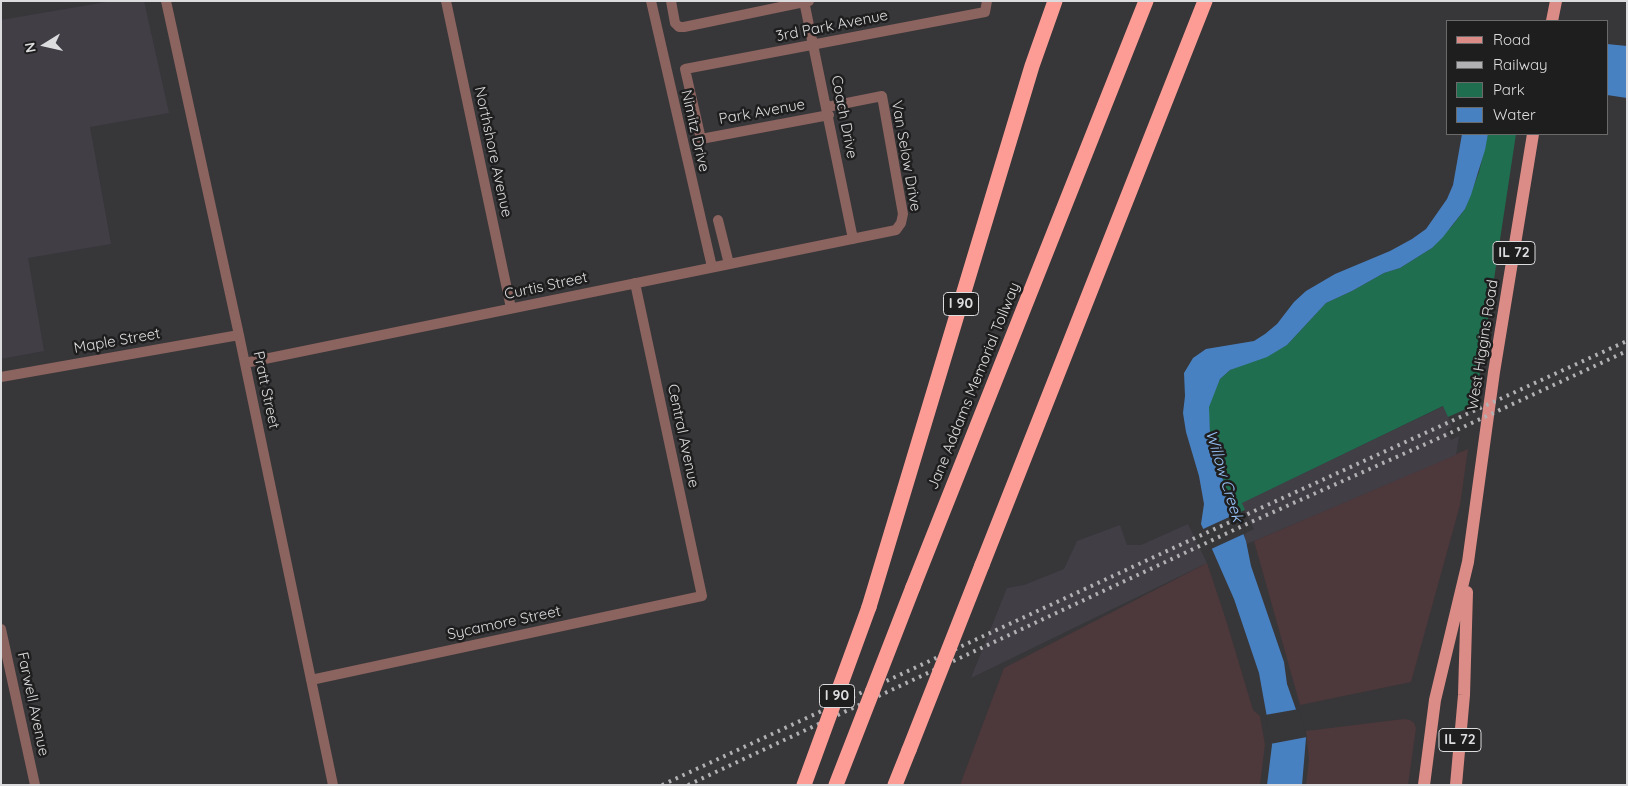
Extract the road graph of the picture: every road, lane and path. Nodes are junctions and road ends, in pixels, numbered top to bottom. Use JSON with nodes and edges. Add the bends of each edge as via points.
{"nodes":[{"id":1,"x":166,"y":1,"type":"edge"},
{"id":2,"x":446,"y":1,"type":"edge"},
{"id":3,"x":651,"y":1,"type":"edge"},
{"id":4,"x":671,"y":1,"type":"edge"},
{"id":5,"x":987,"y":1,"type":"edge"},
{"id":6,"x":1055,"y":1,"type":"edge"},
{"id":7,"x":1146,"y":1,"type":"edge"},
{"id":8,"x":1205,"y":1,"type":"edge"},
{"id":9,"x":1556,"y":1,"type":"edge"},
{"id":10,"x":806,"y":2,"type":"edge"},
{"id":11,"x":1552,"y":20,"type":"edge"},
{"id":12,"x":814,"y":45,"type":"junction"},
{"id":13,"x":828,"y":111,"type":"junction"},
{"id":14,"x":1533,"y":135,"type":"edge"},
{"id":15,"x":701,"y":139,"type":"joint"},
{"id":16,"x":718,"y":220,"type":"dead end"},
{"id":17,"x":853,"y":239,"type":"junction"},
{"id":18,"x":729,"y":264,"type":"junction"},
{"id":19,"x":712,"y":267,"type":"junction"},
{"id":20,"x":635,"y":283,"type":"junction"},
{"id":21,"x":511,"y":308,"type":"junction"},
{"id":22,"x":239,"y":335,"type":"junction"},
{"id":23,"x":245,"y":363,"type":"junction"},
{"id":24,"x":1,"y":376,"type":"edge"},
{"id":25,"x":1468,"y":562,"type":"junction"},
{"id":26,"x":702,"y":596,"type":"joint"},
{"id":27,"x":1,"y":629,"type":"edge"},
{"id":28,"x":311,"y":680,"type":"junction"},
{"id":29,"x":34,"y":785,"type":"edge"},
{"id":30,"x":333,"y":785,"type":"edge"},
{"id":31,"x":804,"y":785,"type":"edge"},
{"id":32,"x":836,"y":785,"type":"edge"},
{"id":33,"x":895,"y":785,"type":"edge"},
{"id":34,"x":1424,"y":785,"type":"edge"},
{"id":35,"x":1456,"y":785,"type":"edge"}],
"edges":[{"from":1,"to":22,"type":"street","name":"Pratt Street"},
{"from":2,"to":21,"type":"street","name":"Northshore Avenue"},
{"from":3,"to":19,"type":"street","name":"Nimitz Drive"},
{"from":4,"to":10,"type":"street","via":[[675,23],[679,27]]},
{"from":5,"to":12,"type":"street","name":"3rd Park Avenue","via":[[985,12]]},
{"from":6,"to":31,"type":"highway","name":"Jane Addams Memorial Tollway","number":"I 90","bridge":true,"via":[[1032,66],[869,607]]},
{"from":7,"to":32,"type":"highway","name":"Jane Addams Memorial Tollway","number":"I 90","bridge":true},
{"from":8,"to":33,"type":"highway","bridge":true},
{"from":9,"to":11,"type":"main road"},
{"from":10,"to":12,"type":"street","name":"Coach Drive"},
{"from":12,"to":13,"type":"street","name":"Coach Drive"},
{"from":12,"to":15,"type":"street","name":"3rd Park Avenue","via":[[686,69]]},
{"from":13,"to":15,"type":"street","name":"Park Avenue"},
{"from":13,"to":17,"type":"street","name":"Coach Drive"},
{"from":13,"to":17,"type":"street","name":"Van Selow Drive","via":[[882,96],[902,220],[896,230]]},
{"from":14,"to":25,"type":"main road","name":"West Higgins Road","number":"IL 72","via":[[1494,372]]},
{"from":16,"to":18,"type":"street"},
{"from":17,"to":18,"type":"street","name":"Curtis Street"},
{"from":18,"to":19,"type":"street","name":"Curtis Street"},
{"from":19,"to":20,"type":"street","name":"Curtis Street"},
{"from":20,"to":21,"type":"street","name":"Curtis Street"},
{"from":20,"to":26,"type":"street","name":"Central Avenue"},
{"from":21,"to":23,"type":"street","name":"Curtis Street"},
{"from":22,"to":23,"type":"street","name":"Pratt Street"},
{"from":22,"to":24,"type":"street","name":"Maple Street"},
{"from":23,"to":28,"type":"street","name":"Pratt Street"},
{"from":25,"to":34,"type":"main road","name":"West Higgins Road","number":"IL 72","via":[[1435,700]]},
{"from":25,"to":35,"type":"main road","name":"West Higgins Road","number":"IL 72","via":[[1464,695]]},
{"from":26,"to":28,"type":"street","name":"Sycamore Street"},
{"from":27,"to":29,"type":"street","name":"Farwell Avenue"},
{"from":28,"to":30,"type":"street","name":"Pratt Street"}]}
